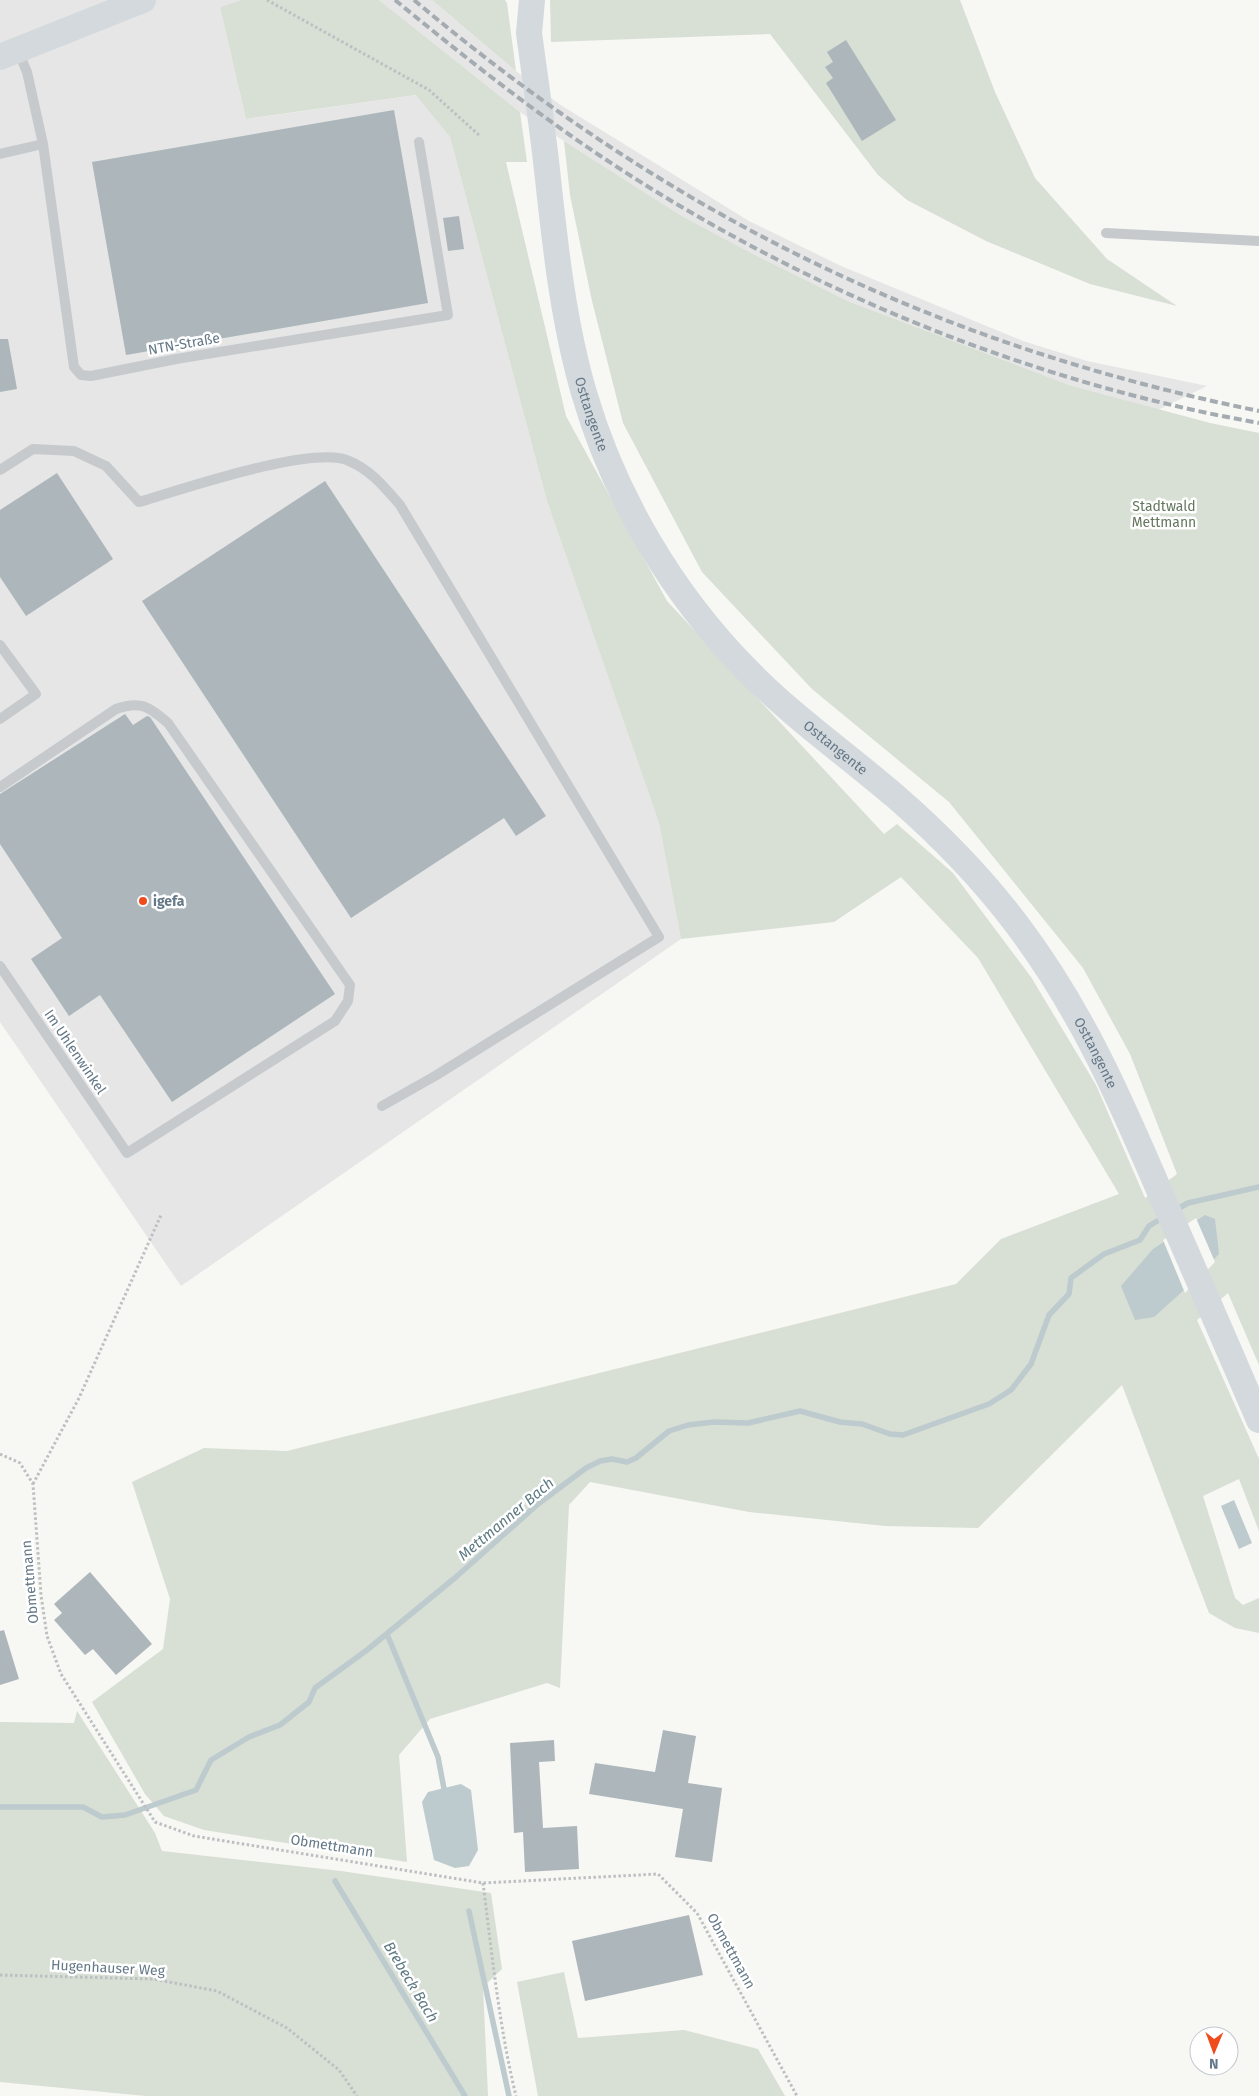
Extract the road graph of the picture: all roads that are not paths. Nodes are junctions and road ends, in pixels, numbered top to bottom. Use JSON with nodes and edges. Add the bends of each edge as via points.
{"nodes":[{"id":1,"x":143,"y":0,"type":"edge"},
{"id":2,"x":517,"y":0,"type":"edge"},
{"id":3,"x":532,"y":0,"type":"edge"},
{"id":4,"x":529,"y":33,"type":"junction"},
{"id":5,"x":9,"y":54,"type":"edge"},
{"id":6,"x":419,"y":142,"type":"dead end"},
{"id":7,"x":43,"y":144,"type":"junction"},
{"id":8,"x":0,"y":154,"type":"edge"},
{"id":9,"x":1106,"y":233,"type":"dead end"},
{"id":10,"x":1259,"y":241,"type":"edge"},
{"id":11,"x":0,"y":470,"type":"edge"},
{"id":12,"x":0,"y":645,"type":"edge"},
{"id":13,"x":0,"y":719,"type":"edge"},
{"id":14,"x":0,"y":787,"type":"edge"},
{"id":15,"x":0,"y":966,"type":"edge"},
{"id":16,"x":382,"y":1106,"type":"dead end"},
{"id":17,"x":1259,"y":1420,"type":"edge"}],
"edges":[{"from":1,"to":5,"type":"main road"},
{"from":2,"to":4,"type":"main road","name":"Osttangente"},
{"from":3,"to":4,"type":"main road","name":"Osttangente"},
{"from":4,"to":17,"type":"main road","name":"Osttangente","via":[[565,308],[584,394],[618,484],[654,550],[696,611],[744,668],[932,830],[1000,903],[1040,957],[1080,1020],[1107,1071]]},
{"from":5,"to":7,"type":"lane","name":"NTN-Straße","via":[[27,72]]},
{"from":6,"to":7,"type":"lane","name":"NTN-Straße","via":[[448,315],[91,376],[81,375],[74,367]]},
{"from":7,"to":8,"type":"lane"},
{"from":9,"to":10,"type":"lane"},
{"from":11,"to":16,"type":"lane","via":[[33,449],[74,451],[106,466],[139,502],[289,460],[324,457],[348,460],[377,478],[405,514],[659,936]]},
{"from":12,"to":13,"type":"lane","via":[[36,694]]},
{"from":14,"to":15,"type":"lane","name":"Im Uhlenwinkel","via":[[116,709],[127,704],[147,706],[168,723],[350,986],[348,1001],[335,1021],[127,1152]]}]}
